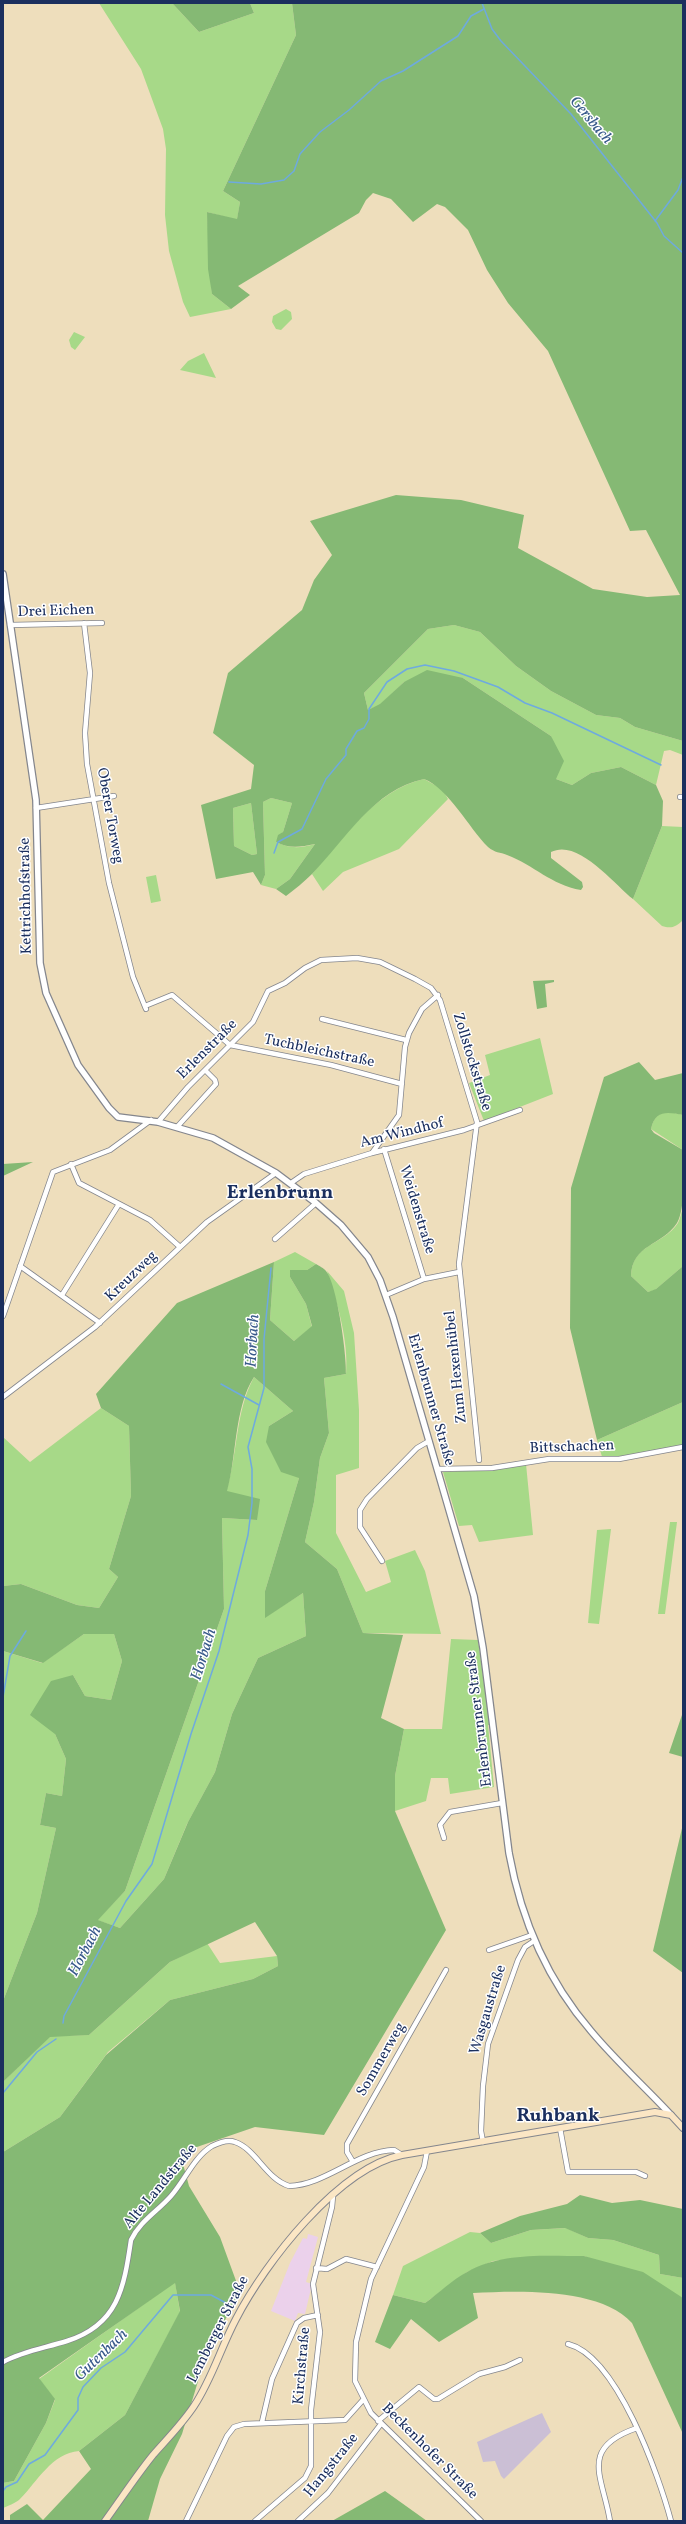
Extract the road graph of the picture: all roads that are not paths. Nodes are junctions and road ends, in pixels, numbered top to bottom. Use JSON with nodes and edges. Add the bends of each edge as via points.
{"nodes":[{"id":1,"x":3,"y":574,"type":"edge"},
{"id":2,"x":84,"y":623,"type":"junction"},
{"id":3,"x":102,"y":623,"type":"dead end"},
{"id":4,"x":10,"y":625,"type":"junction"},
{"id":5,"x":114,"y":796,"type":"dead end"},
{"id":6,"x":93,"y":799,"type":"junction"},
{"id":7,"x":36,"y":808,"type":"junction"},
{"id":8,"x":438,"y":995,"type":"junction"},
{"id":9,"x":322,"y":1019,"type":"dead end"},
{"id":10,"x":406,"y":1040,"type":"junction"},
{"id":11,"x":230,"y":1045,"type":"junction"},
{"id":12,"x":205,"y":1070,"type":"junction"},
{"id":13,"x":402,"y":1084,"type":"junction"},
{"id":14,"x":520,"y":1110,"type":"dead end"},
{"id":15,"x":151,"y":1120,"type":"junction"},
{"id":16,"x":158,"y":1122,"type":"junction"},
{"id":17,"x":477,"y":1126,"type":"junction"},
{"id":18,"x":178,"y":1127,"type":"junction"},
{"id":19,"x":384,"y":1149,"type":"junction"},
{"id":20,"x":372,"y":1153,"type":"junction"},
{"id":21,"x":71,"y":1164,"type":"junction"},
{"id":22,"x":276,"y":1173,"type":"junction"},
{"id":23,"x":291,"y":1183,"type":"junction"},
{"id":24,"x":316,"y":1203,"type":"junction"},
{"id":25,"x":119,"y":1204,"type":"junction"},
{"id":26,"x":275,"y":1239,"type":"dead end"},
{"id":27,"x":180,"y":1247,"type":"junction"},
{"id":28,"x":20,"y":1266,"type":"junction"},
{"id":29,"x":459,"y":1272,"type":"junction"},
{"id":30,"x":424,"y":1279,"type":"junction"},
{"id":31,"x":62,"y":1295,"type":"junction"},
{"id":32,"x":386,"y":1295,"type":"junction"},
{"id":33,"x":3,"y":1316,"type":"edge"},
{"id":34,"x":100,"y":1323,"type":"junction"},
{"id":35,"x":3,"y":1397,"type":"edge"},
{"id":36,"x":430,"y":1441,"type":"junction"},
{"id":37,"x":683,"y":1447,"type":"edge"},
{"id":38,"x":478,"y":1460,"type":"dead end"},
{"id":39,"x":438,"y":1469,"type":"junction"},
{"id":40,"x":382,"y":1561,"type":"dead end"},
{"id":41,"x":502,"y":1803,"type":"junction"},
{"id":42,"x":444,"y":1838,"type":"dead end"},
{"id":43,"x":533,"y":1938,"type":"junction"},
{"id":44,"x":489,"y":1950,"type":"dead end"},
{"id":45,"x":446,"y":1970,"type":"dead end"},
{"id":46,"x":656,"y":2100,"type":"junction"},
{"id":47,"x":658,"y":2111,"type":"junction"},
{"id":48,"x":671,"y":2115,"type":"junction"},
{"id":49,"x":560,"y":2128,"type":"junction"},
{"id":50,"x":683,"y":2128,"type":"edge"},
{"id":51,"x":483,"y":2142,"type":"junction"},
{"id":52,"x":427,"y":2151,"type":"junction"},
{"id":53,"x":402,"y":2155,"type":"junction"},
{"id":54,"x":353,"y":2162,"type":"junction"},
{"id":55,"x":645,"y":2176,"type":"dead end"},
{"id":56,"x":333,"y":2196,"type":"junction"},
{"id":57,"x":377,"y":2267,"type":"junction"},
{"id":58,"x":316,"y":2268,"type":"junction"},
{"id":59,"x":318,"y":2315,"type":"junction"},
{"id":60,"x":568,"y":2344,"type":"dead end"},
{"id":61,"x":520,"y":2360,"type":"dead end"},
{"id":62,"x":3,"y":2362,"type":"edge"},
{"id":63,"x":363,"y":2400,"type":"junction"},
{"id":64,"x":310,"y":2420,"type":"junction"},
{"id":65,"x":262,"y":2422,"type":"junction"},
{"id":66,"x":380,"y":2423,"type":"junction"},
{"id":67,"x":637,"y":2428,"type":"junction"},
{"id":68,"x":105,"y":2521,"type":"edge"},
{"id":69,"x":186,"y":2521,"type":"edge"},
{"id":70,"x":255,"y":2521,"type":"edge"},
{"id":71,"x":298,"y":2521,"type":"edge"},
{"id":72,"x":481,"y":2521,"type":"edge"},
{"id":73,"x":610,"y":2521,"type":"edge"},
{"id":74,"x":671,"y":2521,"type":"edge"}],
"edges":[{"from":1,"to":4,"type":"street","name":"Kettrichhofstraße"},
{"from":2,"to":3,"type":"street","name":"Drei Eichen"},
{"from":2,"to":4,"type":"street","name":"Drei Eichen"},
{"from":2,"to":6,"type":"street","name":"Oberer Torweg","via":[[90,674],[85,741]]},
{"from":4,"to":7,"type":"street","name":"Kettrichhofstraße"},
{"from":5,"to":6,"type":"street"},
{"from":6,"to":7,"type":"street"},
{"from":6,"to":11,"type":"street","name":"Oberer Torweg","via":[[103,857],[124,946],[145,1008],[172,995]]},
{"from":7,"to":15,"type":"street","name":"Kettrichhofstraße","via":[[40,963],[46,993],[81,1072],[109,1108],[122,1118]]},
{"from":8,"to":10,"type":"street","via":[[419,1014]]},
{"from":8,"to":11,"type":"street","name":"Erlenstraße","via":[[426,984],[380,962],[357,958],[321,960],[268,991],[253,1022]]},
{"from":8,"to":17,"type":"street","name":"Zollstockstraße"},
{"from":9,"to":10,"type":"street"},
{"from":10,"to":13,"type":"street"},
{"from":11,"to":12,"type":"street","name":"Erlenstraße"},
{"from":11,"to":13,"type":"street","name":"Tuchbleichstraße","via":[[331,1065]]},
{"from":12,"to":16,"type":"street","name":"Erlenstraße"},
{"from":12,"to":18,"type":"street","via":[[216,1084]]},
{"from":13,"to":20,"type":"street","via":[[399,1115]]},
{"from":14,"to":17,"type":"street","name":"Am Windhof"},
{"from":15,"to":16,"type":"street","name":"Kettrichhofstraße"},
{"from":15,"to":21,"type":"street","via":[[110,1150]]},
{"from":16,"to":18,"type":"street","name":"Erlenbrunner Straße"},
{"from":17,"to":19,"type":"street","name":"Am Windhof"},
{"from":17,"to":29,"type":"street","name":"Zollstockstraße"},
{"from":18,"to":22,"type":"street","name":"Erlenbrunner Straße","via":[[213,1138]]},
{"from":19,"to":20,"type":"street","name":"Am Windhof"},
{"from":19,"to":30,"type":"street","name":"Weidenstraße"},
{"from":20,"to":23,"type":"street","name":"Am Windhof","via":[[304,1174]]},
{"from":21,"to":25,"type":"street","via":[[79,1183]]},
{"from":21,"to":28,"type":"street","via":[[53,1172]]},
{"from":22,"to":23,"type":"street","name":"Erlenbrunner Straße"},
{"from":22,"to":27,"type":"street","name":"Kreuzweg","via":[[213,1218]]},
{"from":23,"to":24,"type":"street","name":"Erlenbrunner Straße"},
{"from":24,"to":26,"type":"street"},
{"from":24,"to":32,"type":"street","name":"Erlenbrunner Straße","via":[[356,1241],[368,1257]]},
{"from":25,"to":27,"type":"street","via":[[156,1224]]},
{"from":25,"to":31,"type":"street"},
{"from":27,"to":34,"type":"street","name":"Kreuzweg"},
{"from":28,"to":31,"type":"street"},
{"from":28,"to":33,"type":"street"},
{"from":29,"to":30,"type":"street"},
{"from":29,"to":38,"type":"street","name":"Zum Hexenhübel"},
{"from":30,"to":32,"type":"street"},
{"from":31,"to":34,"type":"street"},
{"from":32,"to":36,"type":"street","name":"Erlenbrunner Straße"},
{"from":34,"to":35,"type":"street","name":"Kreuzweg"},
{"from":36,"to":39,"type":"street","name":"Erlenbrunner Straße"},
{"from":36,"to":40,"type":"street","via":[[417,1448],[367,1499],[360,1510],[360,1527]]},
{"from":37,"to":39,"type":"street","name":"Bittschachen","via":[[619,1459],[550,1459],[492,1468]]},
{"from":39,"to":41,"type":"street","name":"Erlenbrunner Straße","via":[[476,1607]]},
{"from":41,"to":42,"type":"street","name":"Erlenbrunner Straße","via":[[450,1812],[440,1825]]},
{"from":41,"to":43,"type":"street","name":"Erlenbrunner Straße","via":[[513,1875]]},
{"from":43,"to":44,"type":"street","name":"Wasgaustraße"},
{"from":43,"to":46,"type":"street","name":"Erlenbrunner Straße","via":[[552,1976],[578,2015]]},
{"from":43,"to":51,"type":"street","name":"Wasgaustraße","via":[[518,1960],[488,2044],[483,2086]]},
{"from":45,"to":54,"type":"street","name":"Sommerweg","via":[[347,2144],[347,2152]]},
{"from":46,"to":47,"type":"street"},
{"from":46,"to":48,"type":"street","name":"Erlenbrunner Straße"},
{"from":47,"to":48,"type":"main road","name":"Lemberger Straße"},
{"from":47,"to":49,"type":"main road","name":"Lemberger Straße"},
{"from":48,"to":50,"type":"main road"},
{"from":49,"to":51,"type":"main road","name":"Lemberger Straße"},
{"from":49,"to":55,"type":"street","via":[[568,2172],[636,2172]]},
{"from":51,"to":52,"type":"main road","name":"Lemberger Straße"},
{"from":52,"to":53,"type":"main road","name":"Lemberger Straße"},
{"from":52,"to":57,"type":"street","name":"Beckenhofer Straße","via":[[424,2167]]},
{"from":53,"to":54,"type":"street","name":"Alte Landstraße","via":[[391,2150]]},
{"from":53,"to":56,"type":"main road","name":"Lemberger Straße","via":[[365,2169]]},
{"from":54,"to":62,"type":"street","name":"Alte Landstraße","via":[[304,2183],[289,2186],[271,2175],[245,2148],[235,2142],[226,2141],[211,2147],[172,2195],[144,2220],[135,2233],[131,2240],[121,2294],[108,2314],[82,2335],[22,2353]]},
{"from":56,"to":58,"type":"street","name":"Kirchstraße"},
{"from":56,"to":68,"type":"main road","name":"Lemberger Straße","via":[[288,2241],[262,2273],[236,2319],[194,2406],[147,2463]]},
{"from":57,"to":58,"type":"street","via":[[346,2259],[327,2269]]},
{"from":57,"to":63,"type":"street","name":"Beckenhofer Straße","via":[[362,2312],[355,2351],[355,2381]]},
{"from":58,"to":59,"type":"street","name":"Kirchstraße","via":[[314,2288]]},
{"from":59,"to":64,"type":"street","name":"Kirchstraße","via":[[320,2332]]},
{"from":59,"to":65,"type":"street","via":[[304,2318],[297,2323],[272,2379]]},
{"from":60,"to":67,"type":"street","via":[[584,2352],[610,2380]]},
{"from":61,"to":66,"type":"street","name":"Hangstraße","via":[[505,2368],[479,2374],[438,2399],[434,2399],[419,2387]]},
{"from":63,"to":64,"type":"street","via":[[347,2419]]},
{"from":63,"to":66,"type":"street","name":"Beckenhofer Straße"},
{"from":64,"to":65,"type":"street"},
{"from":64,"to":70,"type":"street","name":"Kirchstraße","via":[[311,2466],[308,2474]]},
{"from":65,"to":69,"type":"street","via":[[238,2425],[232,2430]]},
{"from":66,"to":71,"type":"street","name":"Hangstraße","via":[[328,2493]]},
{"from":66,"to":72,"type":"street","name":"Beckenhofer Straße"},
{"from":67,"to":73,"type":"street","via":[[614,2437],[602,2453],[598,2477]]},
{"from":67,"to":74,"type":"street","via":[[660,2485]]}]}
